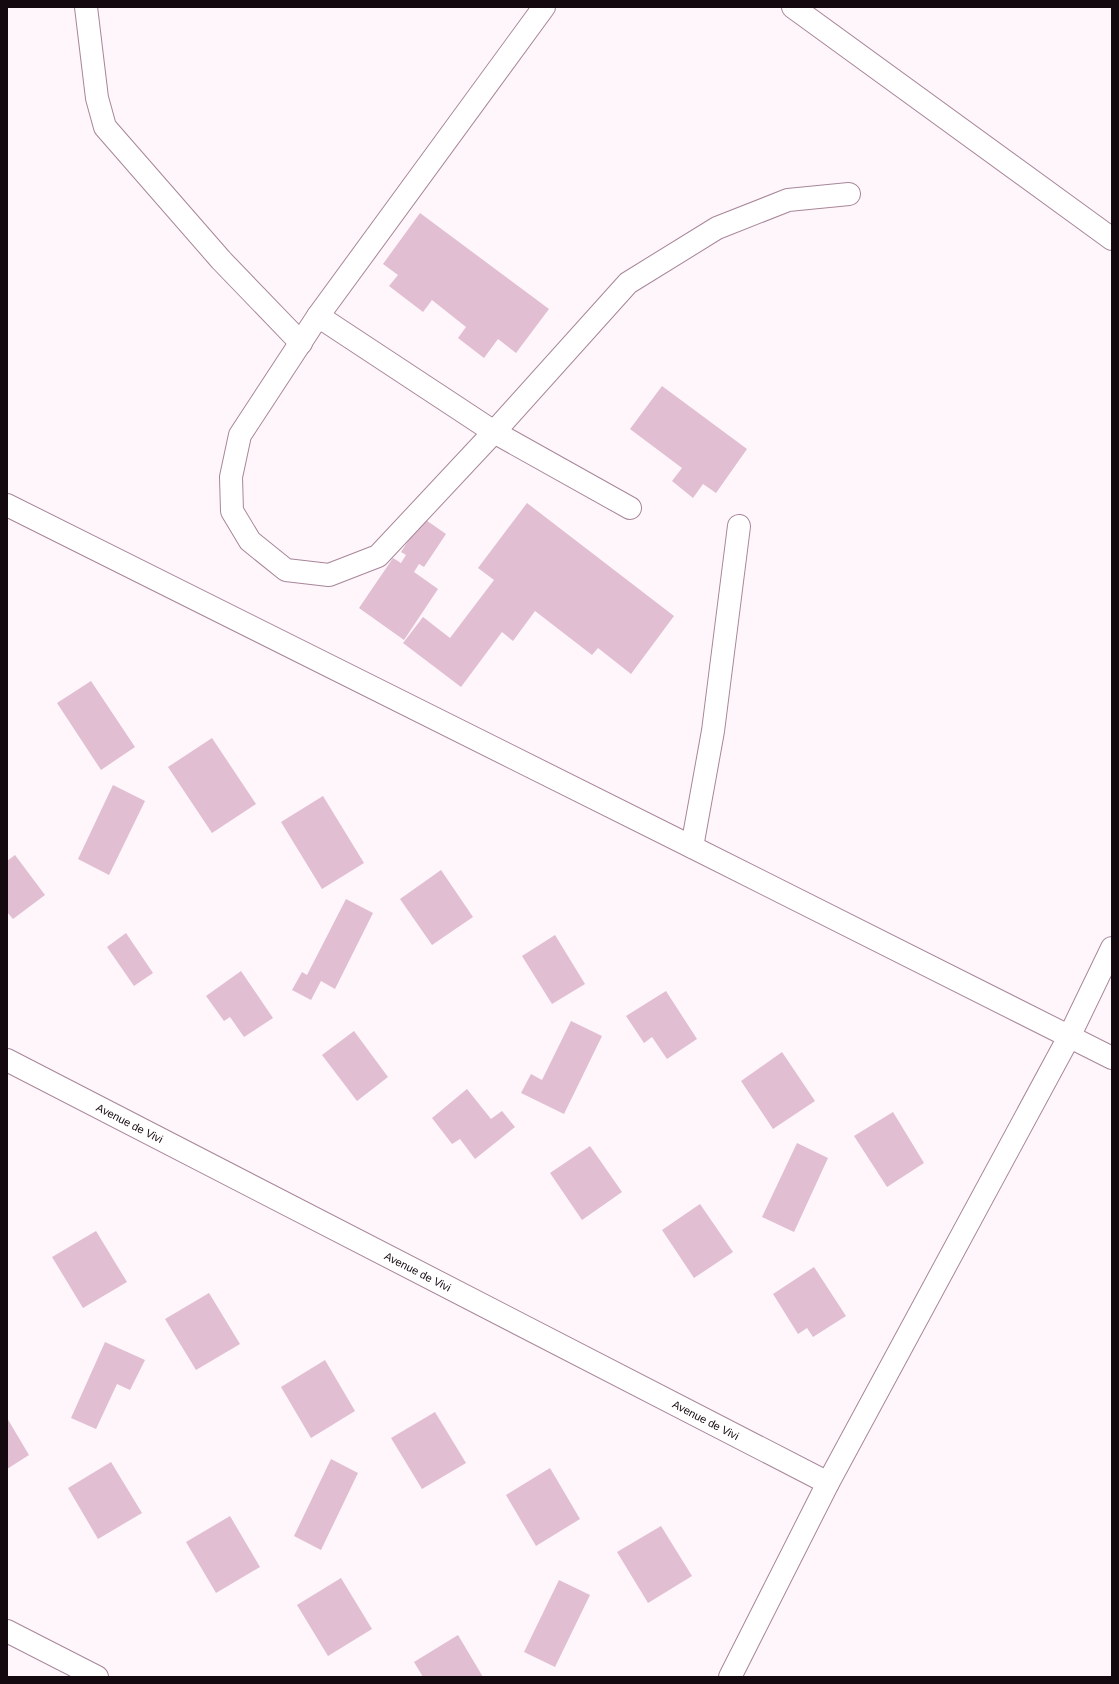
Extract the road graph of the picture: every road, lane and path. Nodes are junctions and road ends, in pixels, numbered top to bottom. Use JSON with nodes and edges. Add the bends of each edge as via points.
{"nodes":[{"id":1,"x":86,"y":7,"type":"edge"},
{"id":2,"x":544,"y":7,"type":"edge"},
{"id":3,"x":793,"y":7,"type":"edge"},
{"id":4,"x":849,"y":194,"type":"dead end"},
{"id":5,"x":1112,"y":239,"type":"edge"},
{"id":6,"x":318,"y":316,"type":"junction"},
{"id":7,"x":301,"y":343,"type":"junction"},
{"id":8,"x":494,"y":432,"type":"junction"},
{"id":9,"x":7,"y":505,"type":"edge"},
{"id":10,"x":630,"y":508,"type":"dead end"},
{"id":11,"x":739,"y":526,"type":"dead end"},
{"id":12,"x":692,"y":847,"type":"junction"},
{"id":13,"x":1112,"y":948,"type":"edge"},
{"id":14,"x":1069,"y":1037,"type":"junction"},
{"id":15,"x":1112,"y":1058,"type":"edge"},
{"id":16,"x":7,"y":1060,"type":"edge"},
{"id":17,"x":828,"y":1483,"type":"junction"},
{"id":18,"x":7,"y":1631,"type":"edge"},
{"id":19,"x":97,"y":1677,"type":"edge"},
{"id":20,"x":730,"y":1677,"type":"edge"}],
"edges":[{"from":1,"to":7,"type":"street","via":[[97,98],[105,127],[221,260]]},
{"from":2,"to":6,"type":"street"},
{"from":3,"to":5,"type":"street"},
{"from":4,"to":8,"type":"street","via":[[788,200],[717,228],[628,283]]},
{"from":6,"to":7,"type":"street"},
{"from":6,"to":8,"type":"street"},
{"from":7,"to":8,"type":"street","via":[[240,436],[231,477],[232,510],[250,540],[286,570],[329,575],[378,556]]},
{"from":8,"to":10,"type":"street"},
{"from":9,"to":12,"type":"street"},
{"from":11,"to":12,"type":"street","via":[[713,731]]},
{"from":12,"to":14,"type":"street"},
{"from":13,"to":14,"type":"street"},
{"from":14,"to":15,"type":"street"},
{"from":14,"to":17,"type":"street"},
{"from":16,"to":17,"type":"street","name":"Avenue de Vivi"},
{"from":17,"to":20,"type":"street"},
{"from":18,"to":19,"type":"street"}]}
